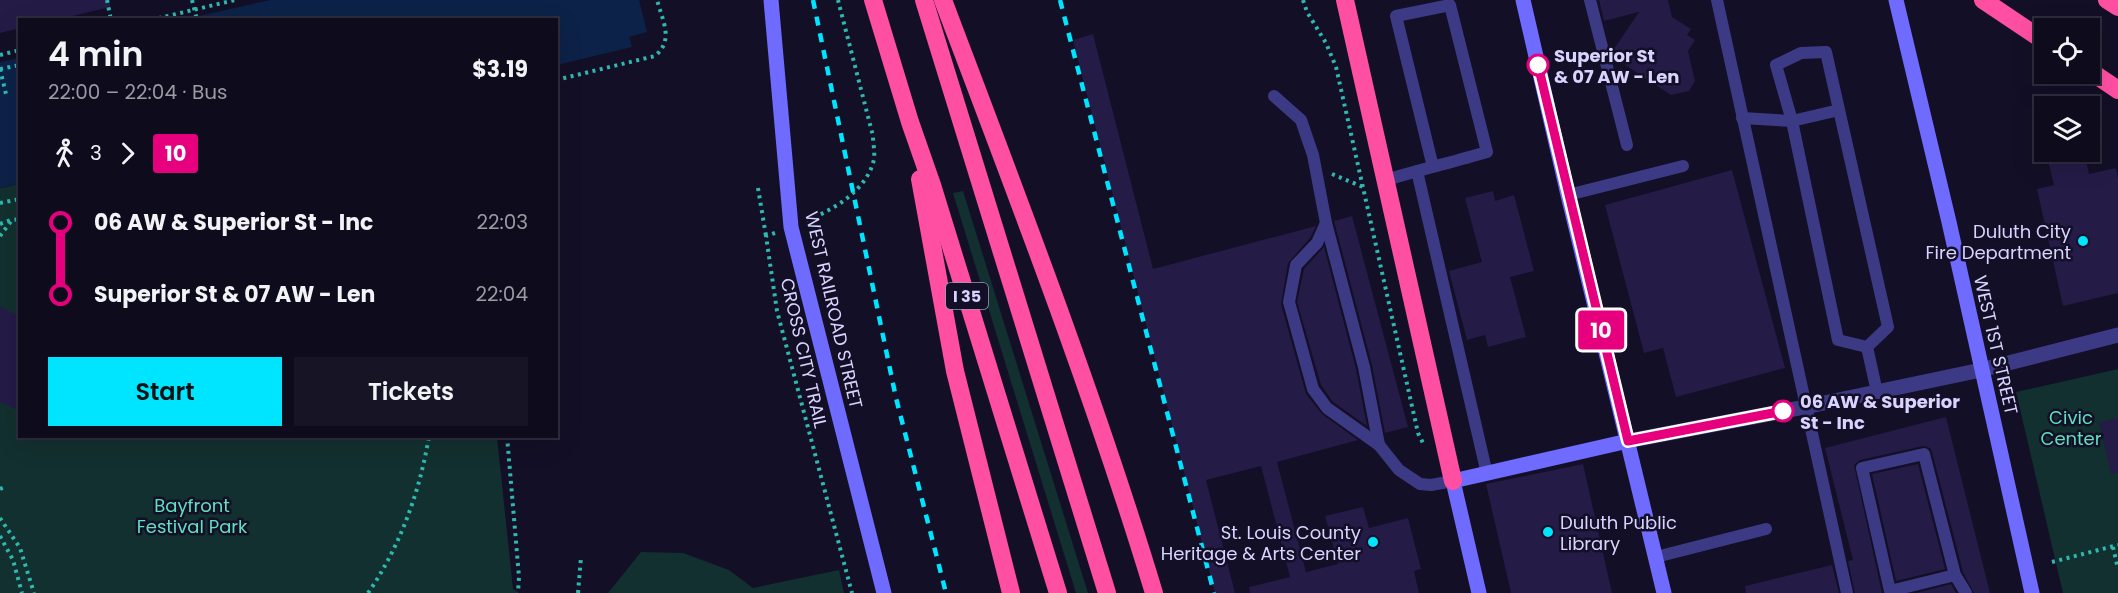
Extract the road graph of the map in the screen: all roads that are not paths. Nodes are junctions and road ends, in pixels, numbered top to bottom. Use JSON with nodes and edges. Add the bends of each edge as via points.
{"nodes":[{"id":1,"x":771,"y":0,"type":"edge"},
{"id":2,"x":873,"y":0,"type":"edge"},
{"id":3,"x":924,"y":0,"type":"edge"},
{"id":4,"x":943,"y":0,"type":"edge"},
{"id":5,"x":1345,"y":0,"type":"edge"},
{"id":6,"x":1523,"y":0,"type":"edge"},
{"id":7,"x":1590,"y":0,"type":"edge"},
{"id":8,"x":1717,"y":0,"type":"edge"},
{"id":9,"x":1896,"y":0,"type":"edge"},
{"id":10,"x":1983,"y":0,"type":"edge"},
{"id":11,"x":2106,"y":0,"type":"edge"},
{"id":12,"x":2118,"y":7,"type":"edge"},
{"id":13,"x":2034,"y":34,"type":"edge"},
{"id":14,"x":2100,"y":78,"type":"edge"},
{"id":15,"x":2118,"y":90,"type":"edge"},
{"id":16,"x":1274,"y":96,"type":"dead end"},
{"id":17,"x":1839,"y":110,"type":"junction"},
{"id":18,"x":1742,"y":118,"type":"junction"},
{"id":19,"x":1792,"y":121,"type":"junction"},
{"id":20,"x":910,"y":122,"type":"junction"},
{"id":21,"x":1627,"y":145,"type":"dead end"},
{"id":22,"x":1683,"y":166,"type":"dead end"},
{"id":23,"x":1433,"y":167,"type":"junction"},
{"id":24,"x":1417,"y":171,"type":"junction"},
{"id":25,"x":1386,"y":180,"type":"junction"},
{"id":26,"x":1568,"y":195,"type":"junction"},
{"id":27,"x":1326,"y":223,"type":"junction"},
{"id":28,"x":2118,"y":335,"type":"edge"},
{"id":29,"x":1867,"y":347,"type":"junction"},
{"id":30,"x":1982,"y":370,"type":"junction"},
{"id":31,"x":1877,"y":392,"type":"junction"},
{"id":32,"x":1805,"y":407,"type":"junction"},
{"id":33,"x":1628,"y":441,"type":"junction"},
{"id":34,"x":1379,"y":445,"type":"junction"},
{"id":35,"x":1487,"y":474,"type":"junction"},
{"id":36,"x":1453,"y":481,"type":"junction"},
{"id":37,"x":1766,"y":529,"type":"dead end"},
{"id":38,"x":1656,"y":557,"type":"junction"},
{"id":39,"x":1955,"y":575,"type":"junction"},
{"id":40,"x":884,"y":592,"type":"edge"},
{"id":41,"x":1011,"y":593,"type":"edge"},
{"id":42,"x":1058,"y":593,"type":"edge"},
{"id":43,"x":1107,"y":593,"type":"edge"},
{"id":44,"x":1154,"y":593,"type":"edge"},
{"id":45,"x":1479,"y":593,"type":"edge"},
{"id":46,"x":1664,"y":593,"type":"edge"},
{"id":47,"x":1847,"y":593,"type":"edge"},
{"id":48,"x":1966,"y":593,"type":"edge"},
{"id":49,"x":2032,"y":593,"type":"edge"}],
"edges":[{"from":1,"to":40,"type":"street","name":"WEST RAILROAD STREET","via":[[791,226]]},
{"from":2,"to":20,"type":"highway","number":"I 35"},
{"from":3,"to":43,"type":"highway","number":"I 35"},
{"from":4,"to":44,"type":"highway","via":[[1029,227],[1120,484]]},
{"from":5,"to":25,"type":"highway"},
{"from":6,"to":26,"type":"street"},
{"from":7,"to":21,"type":"lane"},
{"from":8,"to":18,"type":"lane"},
{"from":9,"to":30,"type":"street","name":"WEST 1ST STREET"},
{"from":10,"to":13,"type":"highway"},
{"from":11,"to":12,"type":"highway"},
{"from":14,"to":15,"type":"highway"},
{"from":16,"to":27,"type":"lane","via":[[1301,120]]},
{"from":17,"to":19,"type":"lane"},
{"from":17,"to":19,"type":"lane","via":[[1826,52],[1801,53],[1776,65]]},
{"from":17,"to":29,"type":"lane","via":[[1888,327]]},
{"from":18,"to":19,"type":"lane"},
{"from":18,"to":32,"type":"lane"},
{"from":19,"to":29,"type":"lane","via":[[1838,340]]},
{"from":20,"to":41,"type":"highway","via":[[956,371]]},
{"from":20,"to":42,"type":"highway","number":"I 35"},
{"from":22,"to":26,"type":"lane"},
{"from":23,"to":23,"type":"lane","via":[[1487,152],[1450,4],[1396,16]]},
{"from":23,"to":24,"type":"lane"},
{"from":24,"to":25,"type":"lane"},
{"from":24,"to":35,"type":"lane"},
{"from":25,"to":36,"type":"highway"},
{"from":26,"to":33,"type":"street"},
{"from":27,"to":34,"type":"lane","via":[[1364,367]]},
{"from":27,"to":34,"type":"lane","via":[[1317,243],[1296,265],[1289,302],[1313,388],[1327,408]]},
{"from":28,"to":30,"type":"street"},
{"from":29,"to":31,"type":"lane"},
{"from":30,"to":31,"type":"street"},
{"from":30,"to":49,"type":"street","name":"WEST 1ST STREET"},
{"from":31,"to":32,"type":"street"},
{"from":32,"to":33,"type":"street"},
{"from":32,"to":47,"type":"lane"},
{"from":33,"to":35,"type":"street"},
{"from":33,"to":38,"type":"street"},
{"from":34,"to":36,"type":"lane","via":[[1399,470],[1420,484]]},
{"from":35,"to":36,"type":"street"},
{"from":36,"to":45,"type":"street"},
{"from":37,"to":38,"type":"lane"},
{"from":38,"to":46,"type":"street"},
{"from":39,"to":39,"type":"lane","via":[[1924,454],[1862,468],[1890,591]]},
{"from":39,"to":48,"type":"lane"}]}
